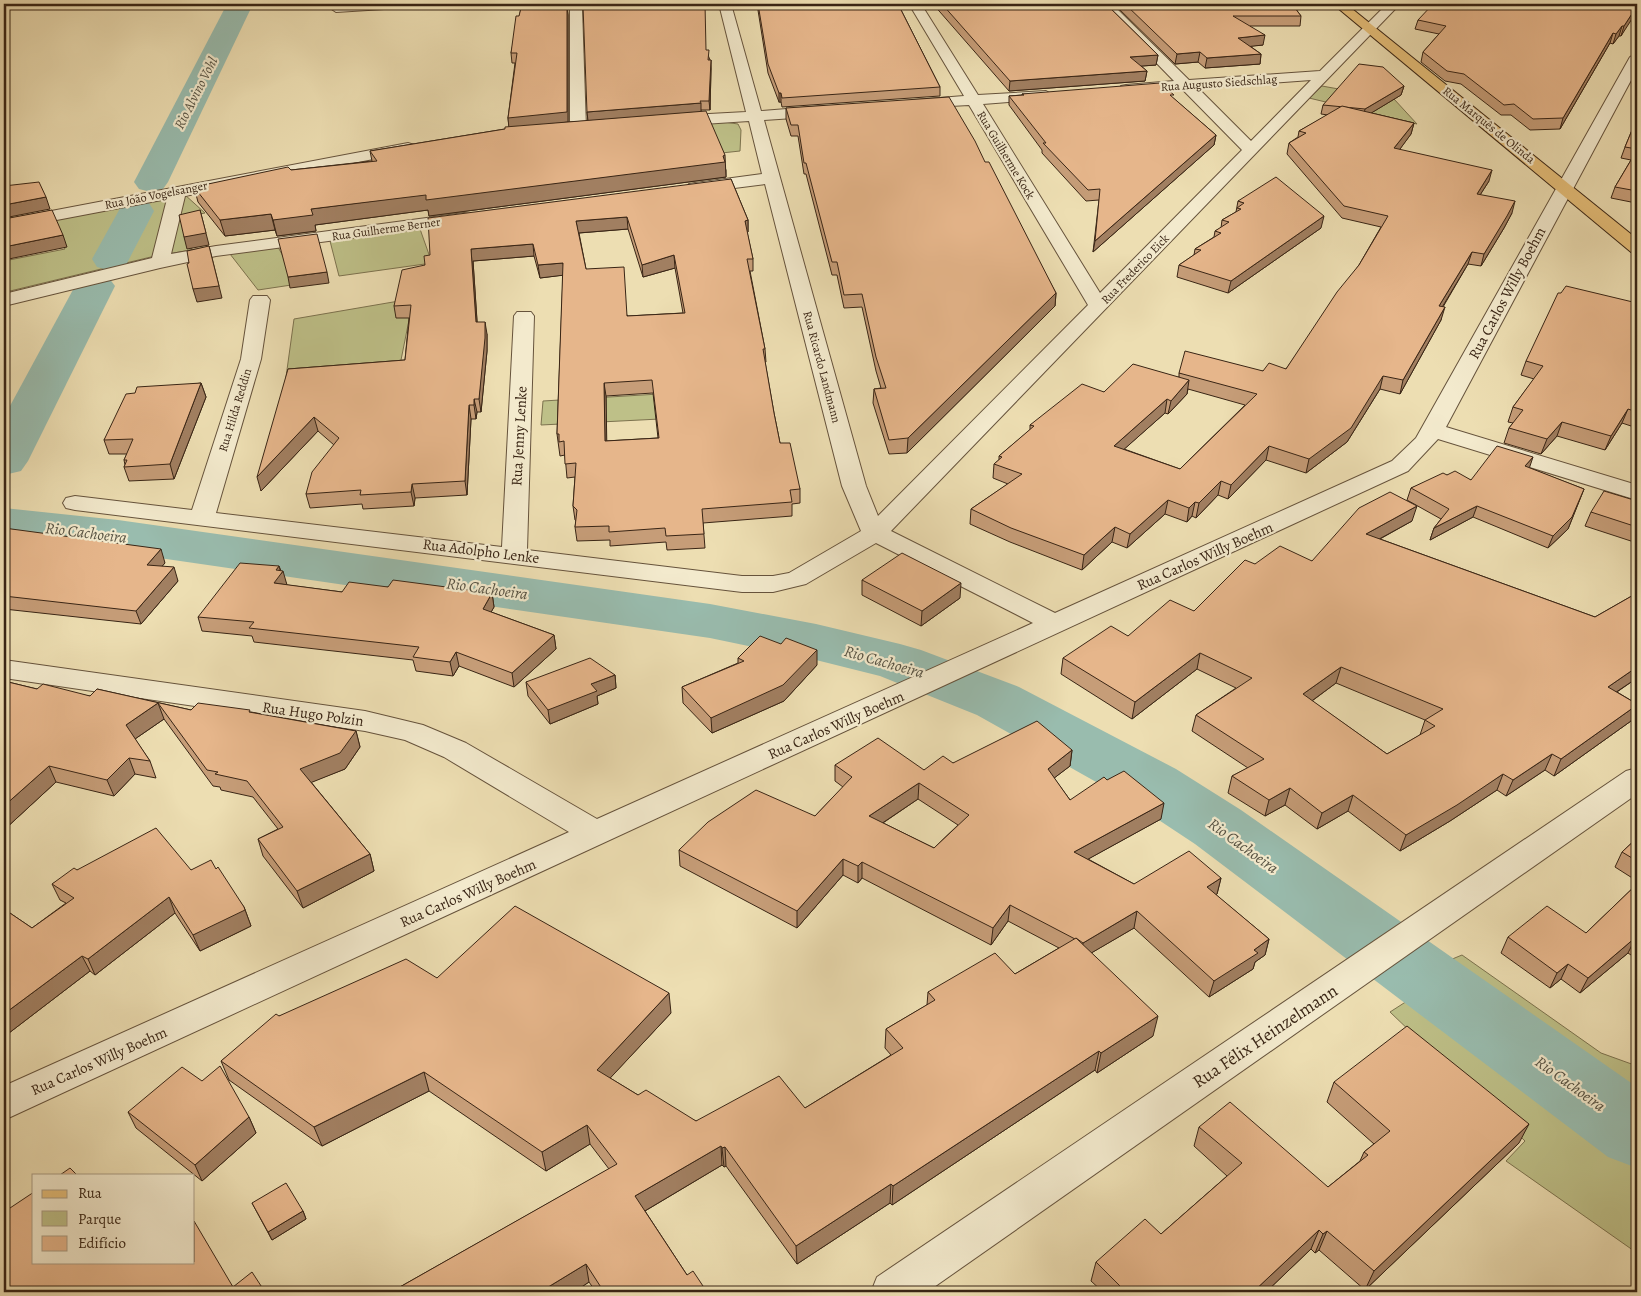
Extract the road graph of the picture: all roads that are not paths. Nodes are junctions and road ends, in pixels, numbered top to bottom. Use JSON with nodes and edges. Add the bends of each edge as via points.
{"nodes":[{"id":1,"x":400,"y":4,"type":"edge"},
{"id":2,"x":725,"y":4,"type":"edge"},
{"id":3,"x":915,"y":4,"type":"edge"},
{"id":4,"x":1105,"y":4,"type":"edge"},
{"id":5,"x":1339,"y":4,"type":"edge"},
{"id":6,"x":1394,"y":4,"type":"edge"},
{"id":7,"x":336,"y":8,"type":"dead end"},
{"id":8,"x":576,"y":8,"type":"dead end"},
{"id":9,"x":1370,"y":29,"type":"junction"},
{"id":10,"x":1637,"y":57,"type":"edge"},
{"id":11,"x":1324,"y":75,"type":"junction"},
{"id":12,"x":1186,"y":85,"type":"junction"},
{"id":13,"x":1108,"y":90,"type":"edge"},
{"id":14,"x":1060,"y":94,"type":"edge"},
{"id":15,"x":973,"y":100,"type":"junction"},
{"id":16,"x":904,"y":105,"type":"edge"},
{"id":17,"x":834,"y":110,"type":"edge"},
{"id":18,"x":754,"y":116,"type":"junction"},
{"id":19,"x":656,"y":122,"type":"edge"},
{"id":20,"x":598,"y":126,"type":"edge"},
{"id":21,"x":578,"y":128,"type":"junction"},
{"id":22,"x":562,"y":129,"type":"edge"},
{"id":23,"x":424,"y":145,"type":"edge"},
{"id":24,"x":1251,"y":150,"type":"junction"},
{"id":25,"x":771,"y":178,"type":"junction"},
{"id":26,"x":1565,"y":187,"type":"junction"},
{"id":27,"x":682,"y":190,"type":"edge"},
{"id":28,"x":178,"y":191,"type":"junction"},
{"id":29,"x":484,"y":216,"type":"edge"},
{"id":30,"x":4,"y":224,"type":"edge"},
{"id":31,"x":1637,"y":248,"type":"edge"},
{"id":32,"x":160,"y":262,"type":"junction"},
{"id":33,"x":4,"y":300,"type":"edge"},
{"id":34,"x":260,"y":300,"type":"dead end"},
{"id":35,"x":1098,"y":306,"type":"junction"},
{"id":36,"x":524,"y":316,"type":"dead end"},
{"id":37,"x":1433,"y":430,"type":"junction"},
{"id":38,"x":1637,"y":493,"type":"edge"},
{"id":39,"x":75,"y":503,"type":"dead end"},
{"id":40,"x":202,"y":518,"type":"junction"},
{"id":41,"x":875,"y":533,"type":"junction"},
{"id":42,"x":514,"y":555,"type":"junction"},
{"id":43,"x":1056,"y":624,"type":"junction"},
{"id":44,"x":4,"y":669,"type":"edge"},
{"id":45,"x":1637,"y":779,"type":"edge"},
{"id":46,"x":598,"y":834,"type":"junction"},
{"id":47,"x":4,"y":1104,"type":"edge"},
{"id":48,"x":892,"y":1292,"type":"edge"}],
"edges":[{"from":1,"to":7,"type":"street"},
{"from":2,"to":18,"type":"street","name":"Rua Ricardo Landmann"},
{"from":3,"to":15,"type":"street","name":"Rua Guilherme Kock"},
{"from":4,"to":12,"type":"street"},
{"from":5,"to":9,"type":"main road","name":"Rua Marquês de Olinda"},
{"from":6,"to":9,"type":"street","name":"Rua Frederico Eick"},
{"from":8,"to":21,"type":"street"},
{"from":9,"to":11,"type":"street","name":"Rua Frederico Eick"},
{"from":9,"to":26,"type":"main road","name":"Rua Marquês de Olinda"},
{"from":10,"to":26,"type":"street","name":"Rua Carlos Willy Boehm"},
{"from":11,"to":12,"type":"street","name":"Rua Augusto Siedschlag"},
{"from":11,"to":24,"type":"street","name":"Rua Frederico Eick"},
{"from":12,"to":13,"type":"street","name":"Rua Augusto Siedschlag"},
{"from":12,"to":24,"type":"street"},
{"from":14,"to":15,"type":"street"},
{"from":15,"to":16,"type":"street"},
{"from":15,"to":35,"type":"street","name":"Rua Guilherme Kock"},
{"from":17,"to":18,"type":"street"},
{"from":18,"to":19,"type":"street"},
{"from":18,"to":25,"type":"street","name":"Rua Ricardo Landmann"},
{"from":20,"to":21,"type":"street"},
{"from":21,"to":22,"type":"street"},
{"from":23,"to":28,"type":"street","name":"Rua João Vogelsanger"},
{"from":24,"to":35,"type":"street","name":"Rua Frederico Eick"},
{"from":25,"to":27,"type":"street"},
{"from":25,"to":41,"type":"street","name":"Rua Ricardo Landmann","via":[[854,486]]},
{"from":26,"to":31,"type":"main road","name":"Rua Marquês de Olinda"},
{"from":26,"to":37,"type":"street","name":"Rua Carlos Willy Boehm"},
{"from":28,"to":30,"type":"street","name":"Rua João Vogelsanger"},
{"from":28,"to":32,"type":"street"},
{"from":29,"to":32,"type":"street","name":"Rua Guilherme Berner","via":[[216,251]]},
{"from":32,"to":33,"type":"street","name":"Rua Guilherme Berner"},
{"from":34,"to":40,"type":"street","name":"Rua Hilda Reddin","via":[[251,359]]},
{"from":35,"to":41,"type":"street","name":"Rua Frederico Eick"},
{"from":36,"to":42,"type":"street","name":"Rua Jenny Lenke"},
{"from":37,"to":38,"type":"street"},
{"from":37,"to":43,"type":"street","name":"Rua Carlos Willy Boehm","via":[[1406,461],[1380,477]]},
{"from":39,"to":40,"type":"street","name":"Rua Adolpho Lenke"},
{"from":40,"to":42,"type":"street","name":"Rua Adolpho Lenke"},
{"from":41,"to":42,"type":"street","name":"Rua Adolpho Lenke","via":[[797,579],[773,584],[742,584]]},
{"from":41,"to":43,"type":"street"},
{"from":43,"to":46,"type":"street","name":"Rua Carlos Willy Boehm"},
{"from":44,"to":46,"type":"street","name":"Rua Hugo Polzin","via":[[365,721],[413,732],[455,750]]},
{"from":45,"to":48,"type":"street","name":"Rua Félix Heinzelmann"},
{"from":46,"to":47,"type":"street","name":"Rua Carlos Willy Boehm"}]}
